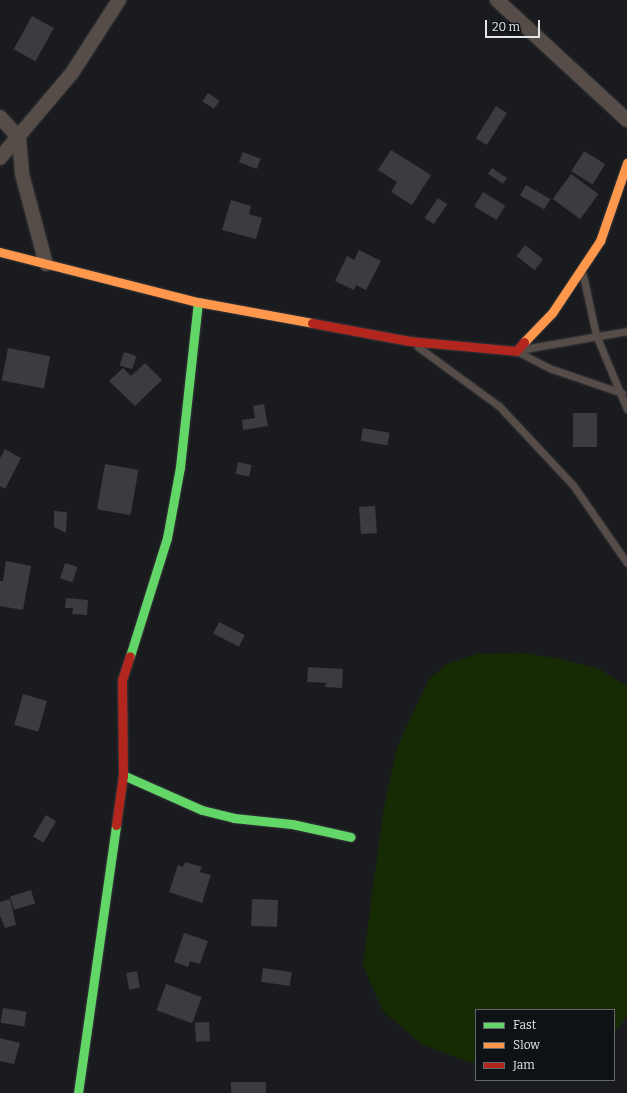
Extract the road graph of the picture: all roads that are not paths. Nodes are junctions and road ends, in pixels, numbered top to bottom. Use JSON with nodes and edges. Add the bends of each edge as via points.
{"nodes":[{"id":1,"x":497,"y":0,"type":"edge"},
{"id":2,"x":113,"y":2,"type":"edge"},
{"id":3,"x":0,"y":117,"type":"edge"},
{"id":4,"x":627,"y":120,"type":"edge"},
{"id":5,"x":19,"y":138,"type":"junction"},
{"id":6,"x":0,"y":158,"type":"edge"},
{"id":7,"x":627,"y":163,"type":"edge"},
{"id":8,"x":0,"y":252,"type":"edge"},
{"id":9,"x":46,"y":264,"type":"junction"},
{"id":10,"x":582,"y":271,"type":"junction"},
{"id":11,"x":198,"y":302,"type":"junction"},
{"id":12,"x":627,"y":331,"type":"edge"},
{"id":13,"x":596,"y":334,"type":"junction"},
{"id":14,"x":409,"y":341,"type":"junction"},
{"id":15,"x":516,"y":351,"type":"junction"},
{"id":16,"x":622,"y":393,"type":"junction"},
{"id":17,"x":627,"y":409,"type":"edge"},
{"id":18,"x":627,"y":563,"type":"edge"},
{"id":19,"x":123,"y":775,"type":"junction"},
{"id":20,"x":351,"y":837,"type":"dead end"},
{"id":21,"x":78,"y":1093,"type":"edge"}],
"edges":[{"from":1,"to":4,"type":"street"},
{"from":2,"to":5,"type":"street","via":[[72,73]]},
{"from":3,"to":5,"type":"street"},
{"from":5,"to":6,"type":"street"},
{"from":5,"to":9,"type":"street","via":[[22,174]]},
{"from":7,"to":10,"type":"street","via":[[600,241]]},
{"from":8,"to":9,"type":"street"},
{"from":9,"to":11,"type":"street"},
{"from":10,"to":13,"type":"lane"},
{"from":10,"to":15,"type":"street","via":[[552,313]]},
{"from":11,"to":14,"type":"street"},
{"from":11,"to":19,"type":"street","via":[[180,467],[168,538],[122,680]]},
{"from":12,"to":13,"type":"lane"},
{"from":13,"to":15,"type":"lane"},
{"from":13,"to":16,"type":"lane","via":[[609,371]]},
{"from":14,"to":15,"type":"street"},
{"from":14,"to":18,"type":"lane","via":[[499,406],[573,484]]},
{"from":15,"to":16,"type":"lane","via":[[552,369]]},
{"from":16,"to":17,"type":"lane"},
{"from":19,"to":20,"type":"street","via":[[208,812],[234,818],[292,824]]},
{"from":19,"to":21,"type":"street"}]}
